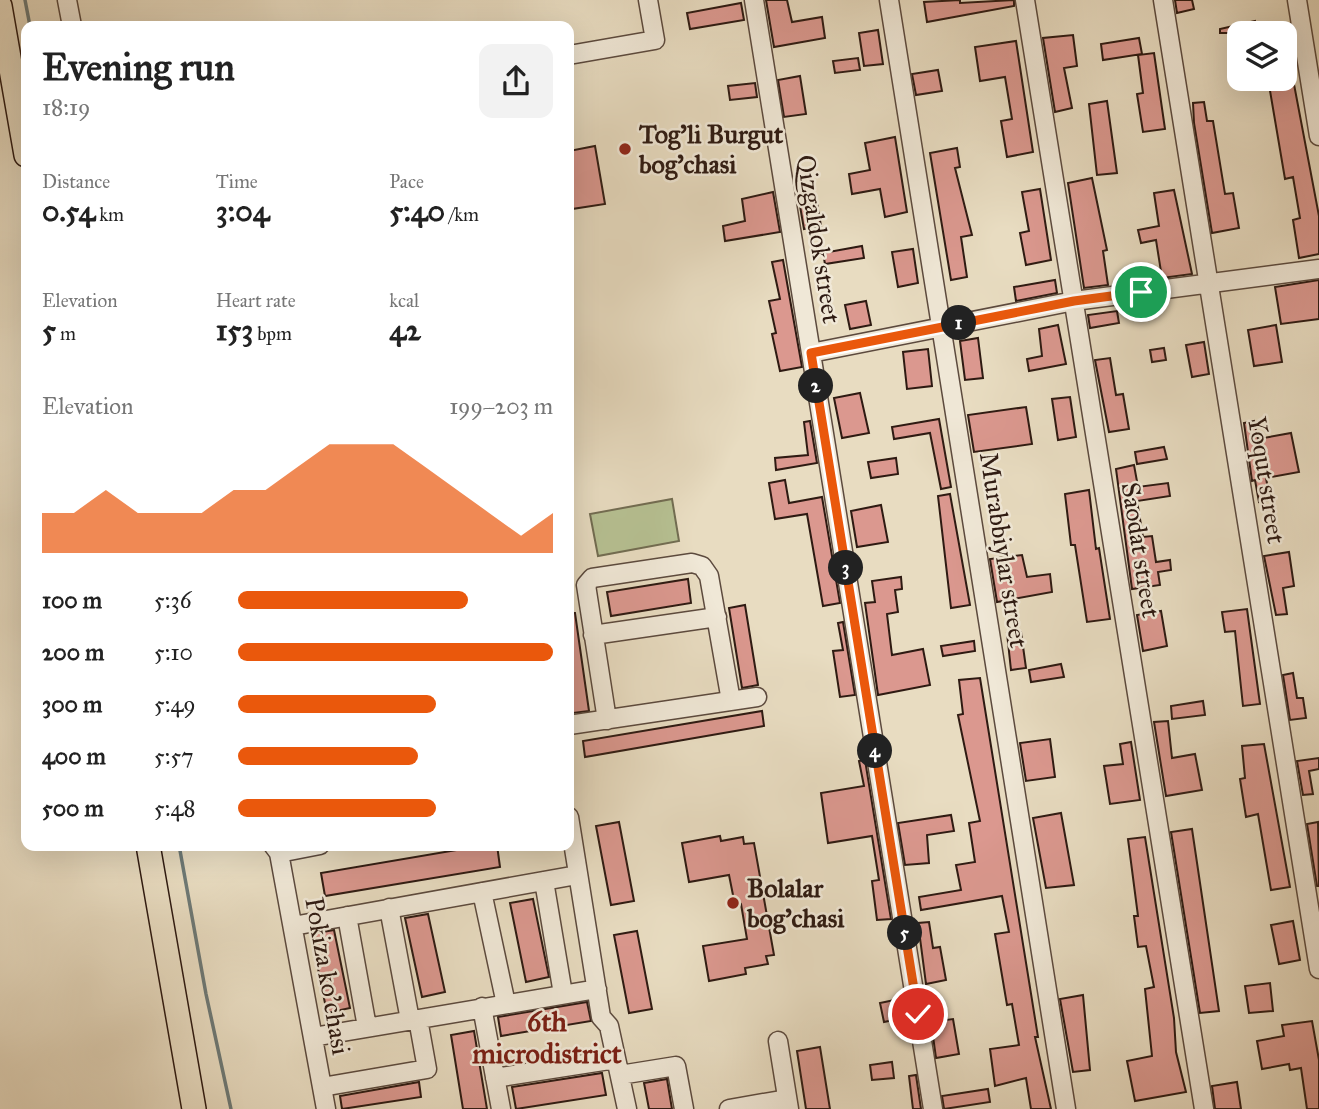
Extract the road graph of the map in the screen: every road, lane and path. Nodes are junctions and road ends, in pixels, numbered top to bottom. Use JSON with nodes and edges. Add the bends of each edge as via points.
{"nodes":[{"id":1,"x":67,"y":0,"type":"edge"},
{"id":2,"x":649,"y":0,"type":"edge"},
{"id":3,"x":754,"y":0,"type":"edge"},
{"id":4,"x":889,"y":0,"type":"edge"},
{"id":5,"x":1025,"y":0,"type":"edge"},
{"id":6,"x":1163,"y":0,"type":"edge"},
{"id":7,"x":1297,"y":0,"type":"edge"},
{"id":8,"x":0,"y":6,"type":"edge"},
{"id":9,"x":71,"y":21,"type":"edge"},
{"id":10,"x":574,"y":54,"type":"edge"},
{"id":11,"x":21,"y":126,"type":"edge"},
{"id":12,"x":1319,"y":136,"type":"edge"},
{"id":13,"x":1319,"y":269,"type":"edge"},
{"id":14,"x":1209,"y":283,"type":"junction"},
{"id":15,"x":1074,"y":301,"type":"junction"},
{"id":16,"x":942,"y":327,"type":"junction"},
{"id":17,"x":811,"y":353,"type":"junction"},
{"id":18,"x":717,"y":617,"type":"junction"},
{"id":19,"x":593,"y":635,"type":"junction"},
{"id":20,"x":757,"y":697,"type":"dead end"},
{"id":21,"x":731,"y":701,"type":"junction"},
{"id":22,"x":607,"y":720,"type":"junction"},
{"id":23,"x":574,"y":724,"type":"edge"},
{"id":24,"x":574,"y":849,"type":"edge"},
{"id":25,"x":149,"y":851,"type":"edge"},
{"id":26,"x":276,"y":851,"type":"edge"},
{"id":27,"x":578,"y":875,"type":"junction"},
{"id":28,"x":544,"y":881,"type":"junction"},
{"id":29,"x":482,"y":892,"type":"junction"},
{"id":30,"x":390,"y":908,"type":"junction"},
{"id":31,"x":347,"y":916,"type":"junction"},
{"id":32,"x":293,"y":926,"type":"junction"},
{"id":33,"x":1319,"y":969,"type":"edge"},
{"id":34,"x":597,"y":989,"type":"junction"},
{"id":35,"x":563,"y":994,"type":"junction"},
{"id":36,"x":506,"y":1003,"type":"junction"},
{"id":37,"x":482,"y":1007,"type":"junction"},
{"id":38,"x":414,"y":1019,"type":"junction"},
{"id":39,"x":367,"y":1027,"type":"junction"},
{"id":40,"x":313,"y":1037,"type":"junction"},
{"id":41,"x":778,"y":1041,"type":"dead end"},
{"id":42,"x":618,"y":1067,"type":"junction"},
{"id":43,"x":495,"y":1078,"type":"junction"},
{"id":44,"x":322,"y":1087,"type":"junction"},
{"id":45,"x":788,"y":1104,"type":"edge"},
{"id":46,"x":194,"y":1109,"type":"edge"},
{"id":47,"x":326,"y":1109,"type":"edge"},
{"id":48,"x":501,"y":1109,"type":"edge"},
{"id":49,"x":627,"y":1109,"type":"edge"},
{"id":50,"x":684,"y":1109,"type":"edge"},
{"id":51,"x":729,"y":1109,"type":"edge"},
{"id":52,"x":933,"y":1109,"type":"edge"},
{"id":53,"x":1066,"y":1109,"type":"edge"},
{"id":54,"x":1204,"y":1109,"type":"edge"}],
"edges":[{"from":1,"to":9,"type":"street"},
{"from":2,"to":10,"type":"street","via":[[655,40]]},
{"from":3,"to":17,"type":"street","name":"Qizgaldok street"},
{"from":4,"to":16,"type":"street","name":"Murabbiylar street"},
{"from":5,"to":15,"type":"street","name":"Saodat street"},
{"from":6,"to":14,"type":"street","name":"Yoqut street"},
{"from":7,"to":12,"type":"street"},
{"from":8,"to":11,"type":"main road"},
{"from":13,"to":14,"type":"street"},
{"from":14,"to":15,"type":"street"},
{"from":14,"to":33,"type":"street","name":"Yoqut street"},
{"from":15,"to":16,"type":"street"},
{"from":15,"to":54,"type":"street","name":"Saodat street"},
{"from":16,"to":17,"type":"street"},
{"from":16,"to":53,"type":"street","name":"Murabbiylar street"},
{"from":17,"to":52,"type":"street","name":"Qizgaldok street"},
{"from":18,"to":19,"type":"street"},
{"from":18,"to":19,"type":"street","via":[[709,576],[702,566],[692,563],[592,578],[585,594]]},
{"from":18,"to":21,"type":"street"},
{"from":19,"to":22,"type":"street"},
{"from":20,"to":21,"type":"street"},
{"from":21,"to":22,"type":"street"},
{"from":22,"to":23,"type":"street"},
{"from":24,"to":27,"type":"street"},
{"from":25,"to":46,"type":"main road"},
{"from":26,"to":32,"type":"street","name":"Pokiza ko'chasi"},
{"from":27,"to":28,"type":"street"},
{"from":27,"to":34,"type":"street"},
{"from":28,"to":29,"type":"street"},
{"from":28,"to":35,"type":"street"},
{"from":29,"to":30,"type":"street"},
{"from":29,"to":36,"type":"street"},
{"from":30,"to":31,"type":"street"},
{"from":30,"to":38,"type":"street"},
{"from":31,"to":32,"type":"street"},
{"from":31,"to":39,"type":"street"},
{"from":32,"to":40,"type":"street","name":"Pokiza ko'chasi"},
{"from":34,"to":35,"type":"street"},
{"from":34,"to":42,"type":"street"},
{"from":35,"to":36,"type":"street"},
{"from":36,"to":37,"type":"street"},
{"from":37,"to":38,"type":"street"},
{"from":37,"to":43,"type":"street"},
{"from":38,"to":39,"type":"street"},
{"from":38,"to":44,"type":"street","via":[[427,1069]]},
{"from":39,"to":40,"type":"street"},
{"from":40,"to":44,"type":"street","name":"Pokiza ko'chasi"},
{"from":41,"to":45,"type":"street"},
{"from":42,"to":43,"type":"street"},
{"from":42,"to":49,"type":"street"},
{"from":42,"to":50,"type":"street","via":[[676,1066]]},
{"from":43,"to":48,"type":"street"},
{"from":44,"to":47,"type":"street","name":"Pokiza ko'chasi"},
{"from":45,"to":51,"type":"street"}]}
